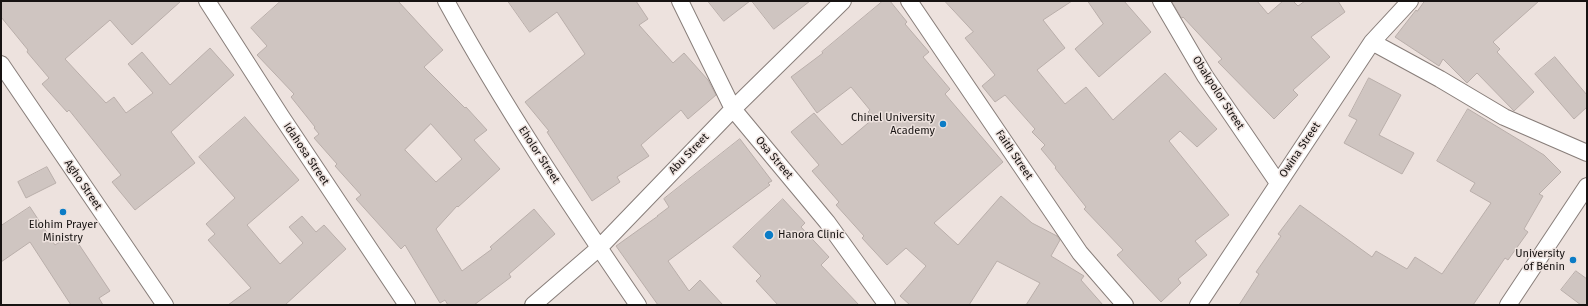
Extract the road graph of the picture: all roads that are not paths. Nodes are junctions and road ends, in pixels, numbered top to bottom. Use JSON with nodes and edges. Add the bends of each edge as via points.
{"nodes":[{"id":1,"x":207,"y":1,"type":"edge"},
{"id":2,"x":446,"y":1,"type":"edge"},
{"id":3,"x":680,"y":1,"type":"edge"},
{"id":4,"x":843,"y":1,"type":"edge"},
{"id":5,"x":909,"y":1,"type":"edge"},
{"id":6,"x":1161,"y":1,"type":"edge"},
{"id":7,"x":1403,"y":4,"type":"edge"},
{"id":8,"x":1372,"y":42,"type":"junction"},
{"id":9,"x":1,"y":64,"type":"edge"},
{"id":10,"x":733,"y":109,"type":"junction"},
{"id":11,"x":1587,"y":153,"type":"edge"},
{"id":12,"x":1278,"y":183,"type":"junction"},
{"id":13,"x":1587,"y":186,"type":"edge"},
{"id":14,"x":600,"y":248,"type":"junction"},
{"id":15,"x":165,"y":305,"type":"edge"},
{"id":16,"x":408,"y":305,"type":"edge"},
{"id":17,"x":533,"y":305,"type":"edge"},
{"id":18,"x":638,"y":305,"type":"edge"},
{"id":19,"x":887,"y":305,"type":"edge"},
{"id":20,"x":1125,"y":305,"type":"edge"},
{"id":21,"x":1198,"y":305,"type":"edge"},
{"id":22,"x":1508,"y":305,"type":"edge"}],
"edges":[{"from":1,"to":16,"type":"street","name":"Idahosa Street"},
{"from":2,"to":14,"type":"street","name":"Eholor Street","via":[[476,57]]},
{"from":3,"to":10,"type":"street","name":"Osa Street"},
{"from":4,"to":10,"type":"street","name":"Abu Street"},
{"from":5,"to":20,"type":"street","name":"Faith Street","via":[[1080,253]]},
{"from":6,"to":12,"type":"street","name":"Obakpolor Street","via":[[1205,76]]},
{"from":7,"to":8,"type":"street","name":"Owina Street"},
{"from":8,"to":11,"type":"street","via":[[1504,118]]},
{"from":8,"to":12,"type":"street","name":"Owina Street"},
{"from":9,"to":15,"type":"street","name":"Agho Street"},
{"from":10,"to":14,"type":"street","name":"Abu Street"},
{"from":10,"to":19,"type":"street","name":"Osa Street","via":[[827,222]]},
{"from":12,"to":21,"type":"street","name":"Owina Street"},
{"from":13,"to":22,"type":"street"},
{"from":14,"to":17,"type":"street","name":"Abu Street"},
{"from":14,"to":18,"type":"street","name":"Eholor Street"}]}
